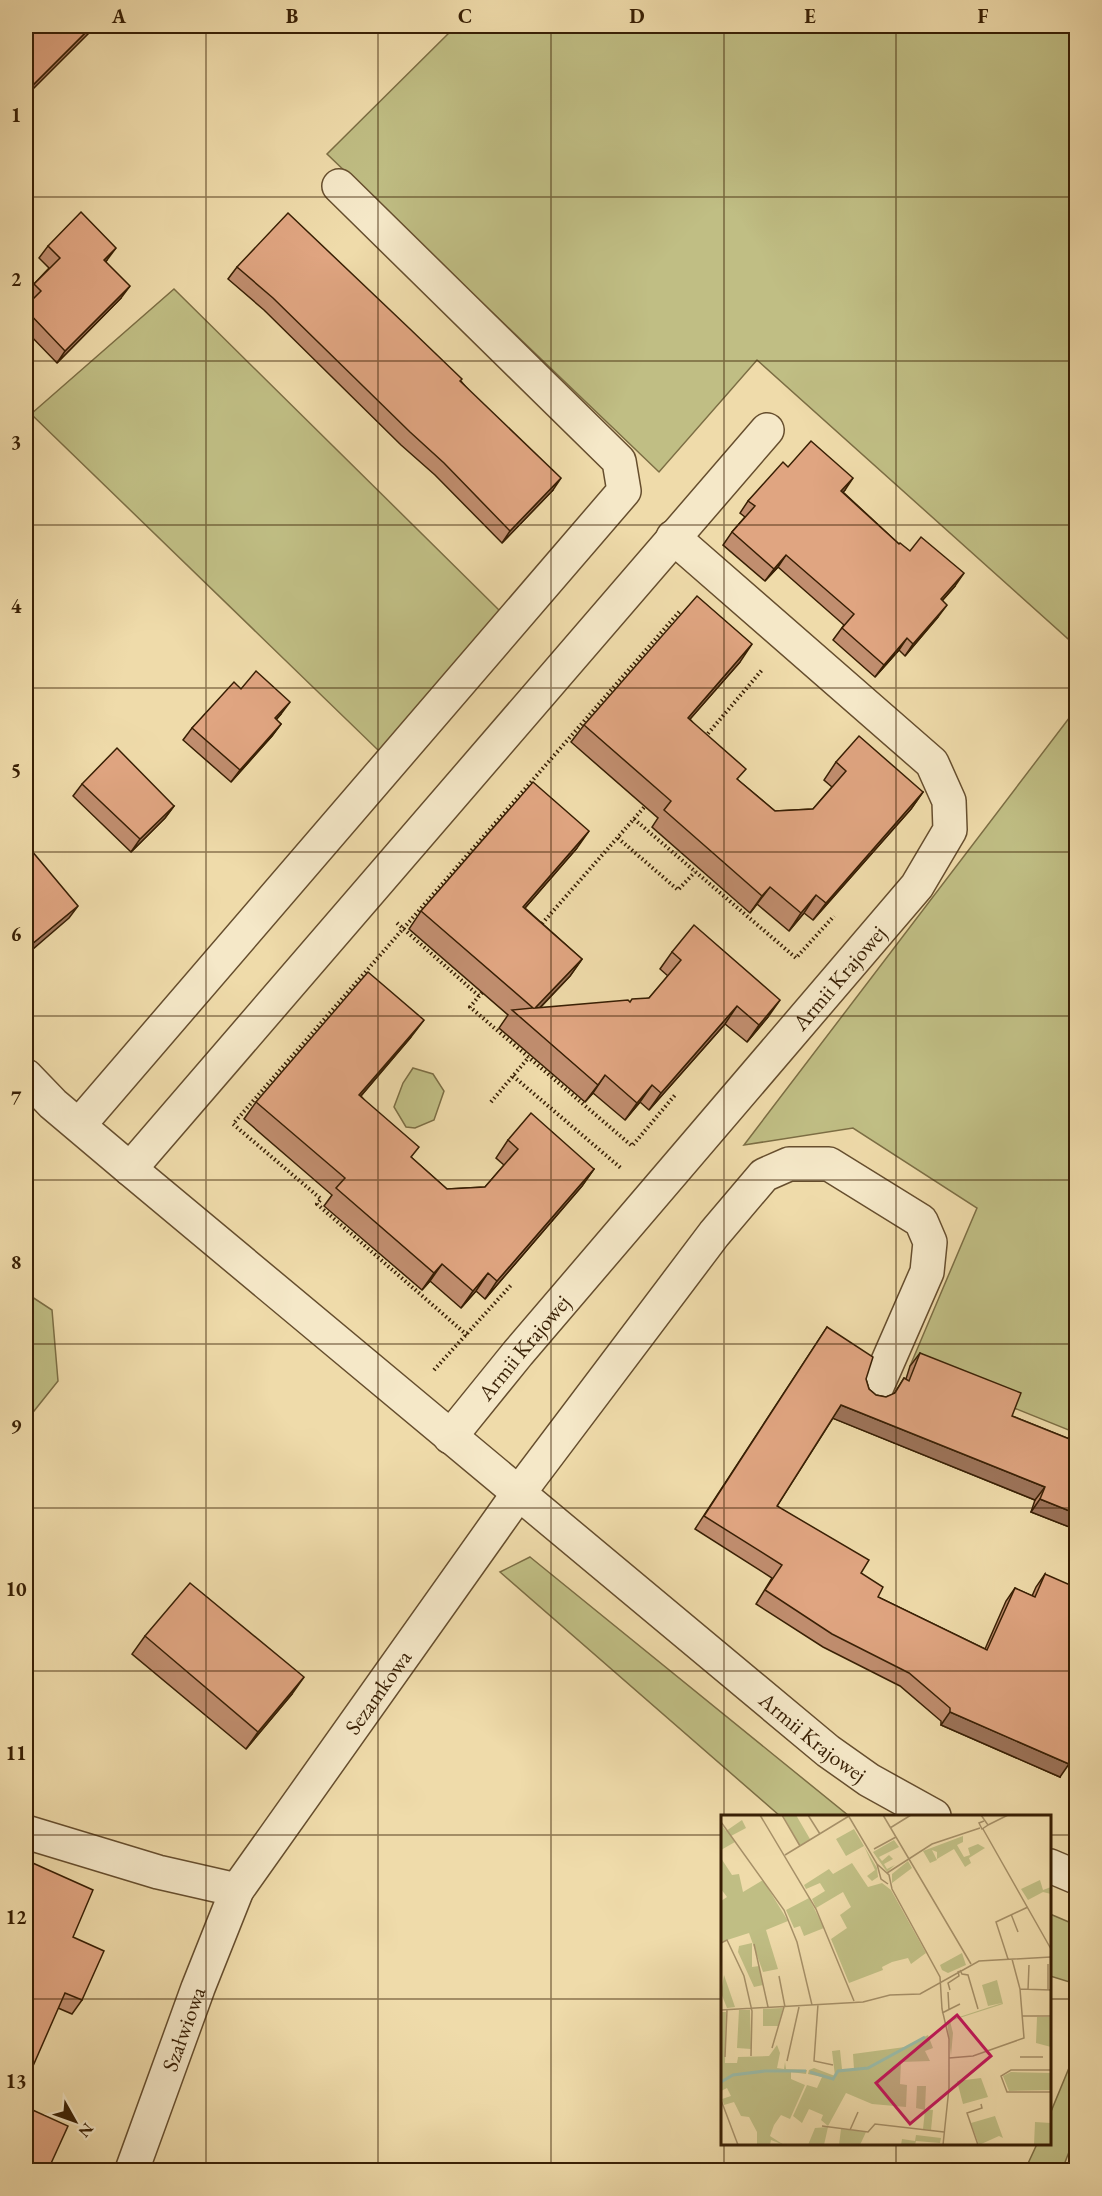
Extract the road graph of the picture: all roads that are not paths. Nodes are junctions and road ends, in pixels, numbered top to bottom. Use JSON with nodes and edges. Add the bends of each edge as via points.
{"nodes":[{"id":1,"x":339,"y":186,"type":"dead end"},
{"id":2,"x":767,"y":430,"type":"dead end"},
{"id":3,"x":673,"y":537,"type":"junction"},
{"id":4,"x":26,"y":1076,"type":"edge"},
{"id":5,"x":79,"y":1125,"type":"junction"},
{"id":6,"x":130,"y":1169,"type":"junction"},
{"id":7,"x":875,"y":1391,"type":"edge"},
{"id":8,"x":450,"y":1437,"type":"junction"},
{"id":9,"x":518,"y":1494,"type":"junction"},
{"id":10,"x":932,"y":1815,"type":"edge"},
{"id":11,"x":26,"y":1832,"type":"edge"},
{"id":12,"x":1051,"y":1866,"type":"edge"},
{"id":13,"x":1077,"y":1877,"type":"edge"},
{"id":14,"x":237,"y":1890,"type":"junction"},
{"id":15,"x":132,"y":2170,"type":"edge"}],
"edges":[{"from":1,"to":5,"type":"street","via":[[619,461],[624,491]]},
{"from":2,"to":3,"type":"street"},
{"from":3,"to":6,"type":"street"},
{"from":3,"to":8,"type":"street","name":"Armii Krajowej","via":[[933,763],[950,801],[950,830],[917,886]]},
{"from":4,"to":5,"type":"street","name":"Armii Krajowej"},
{"from":5,"to":6,"type":"street","name":"Armii Krajowej"},
{"from":6,"to":8,"type":"street","name":"Armii Krajowej"},
{"from":7,"to":9,"type":"street","name":"Sezamkowa","via":[[927,1272],[930,1242],[921,1221],[829,1164],[789,1164],[764,1175],[714,1234]]},
{"from":8,"to":9,"type":"street","name":"Armii Krajowej"},
{"from":9,"to":10,"type":"street","name":"Armii Krajowej","via":[[828,1751],[869,1780]]},
{"from":9,"to":14,"type":"street","name":"Sezamkowa"},
{"from":11,"to":14,"type":"street","via":[[159,1872]]},
{"from":12,"to":13,"type":"street"},
{"from":14,"to":15,"type":"street","name":"Szałwiowa"}]}
